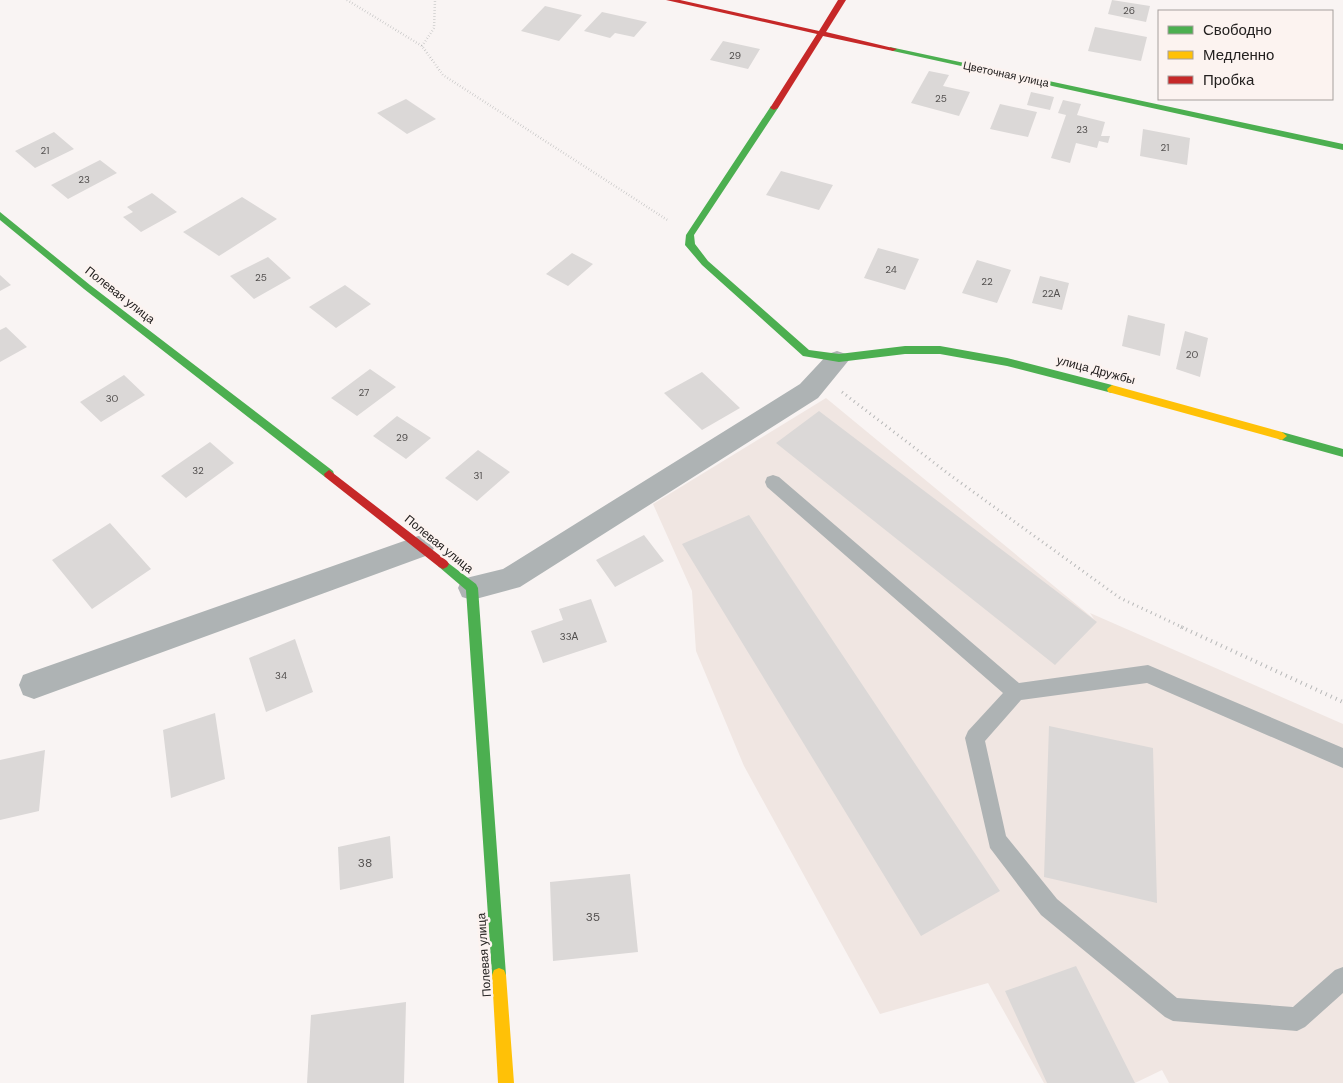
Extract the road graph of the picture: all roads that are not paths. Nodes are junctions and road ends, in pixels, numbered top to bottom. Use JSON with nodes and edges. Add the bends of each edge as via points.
{"nodes":[{"id":1,"x":670,"y":0,"type":"edge"},
{"id":2,"x":842,"y":0,"type":"edge"},
{"id":3,"x":822,"y":34,"type":"junction"},
{"id":4,"x":1343,"y":147,"type":"edge"},
{"id":5,"x":0,"y":215,"type":"edge"},
{"id":6,"x":829,"y":368,"type":"junction"},
{"id":7,"x":1343,"y":453,"type":"edge"},
{"id":8,"x":773,"y":482,"type":"dead end"},
{"id":9,"x":420,"y":546,"type":"junction"},
{"id":10,"x":472,"y":588,"type":"junction"},
{"id":11,"x":34,"y":685,"type":"dead end"},
{"id":12,"x":1016,"y":692,"type":"junction"},
{"id":13,"x":1343,"y":758,"type":"edge"},
{"id":14,"x":1343,"y":978,"type":"edge"},
{"id":15,"x":506,"y":1083,"type":"edge"}],
"edges":[{"from":1,"to":3,"type":"street","name":"Цветочная улица"},
{"from":2,"to":3,"type":"street"},
{"from":3,"to":4,"type":"street","name":"Цветочная улица"},
{"from":3,"to":6,"type":"street","name":"улица Дружбы","via":[[690,235],[690,245],[705,263],[806,353],[820,358]]},
{"from":5,"to":9,"type":"street","name":"Полевая улица"},
{"from":6,"to":7,"type":"street","name":"улица Дружбы","via":[[915,349],[939,349],[1017,363]]},
{"from":6,"to":10,"type":"street","via":[[810,391],[510,578]]},
{"from":8,"to":12,"type":"lane"},
{"from":9,"to":10,"type":"street","name":"Полевая улица"},
{"from":9,"to":11,"type":"street"},
{"from":10,"to":15,"type":"street","name":"Полевая улица"},
{"from":12,"to":13,"type":"lane","via":[[1148,674]]},
{"from":12,"to":14,"type":"lane","via":[[974,738],[997,841],[1049,907],[1173,1009],[1298,1019]]}]}
